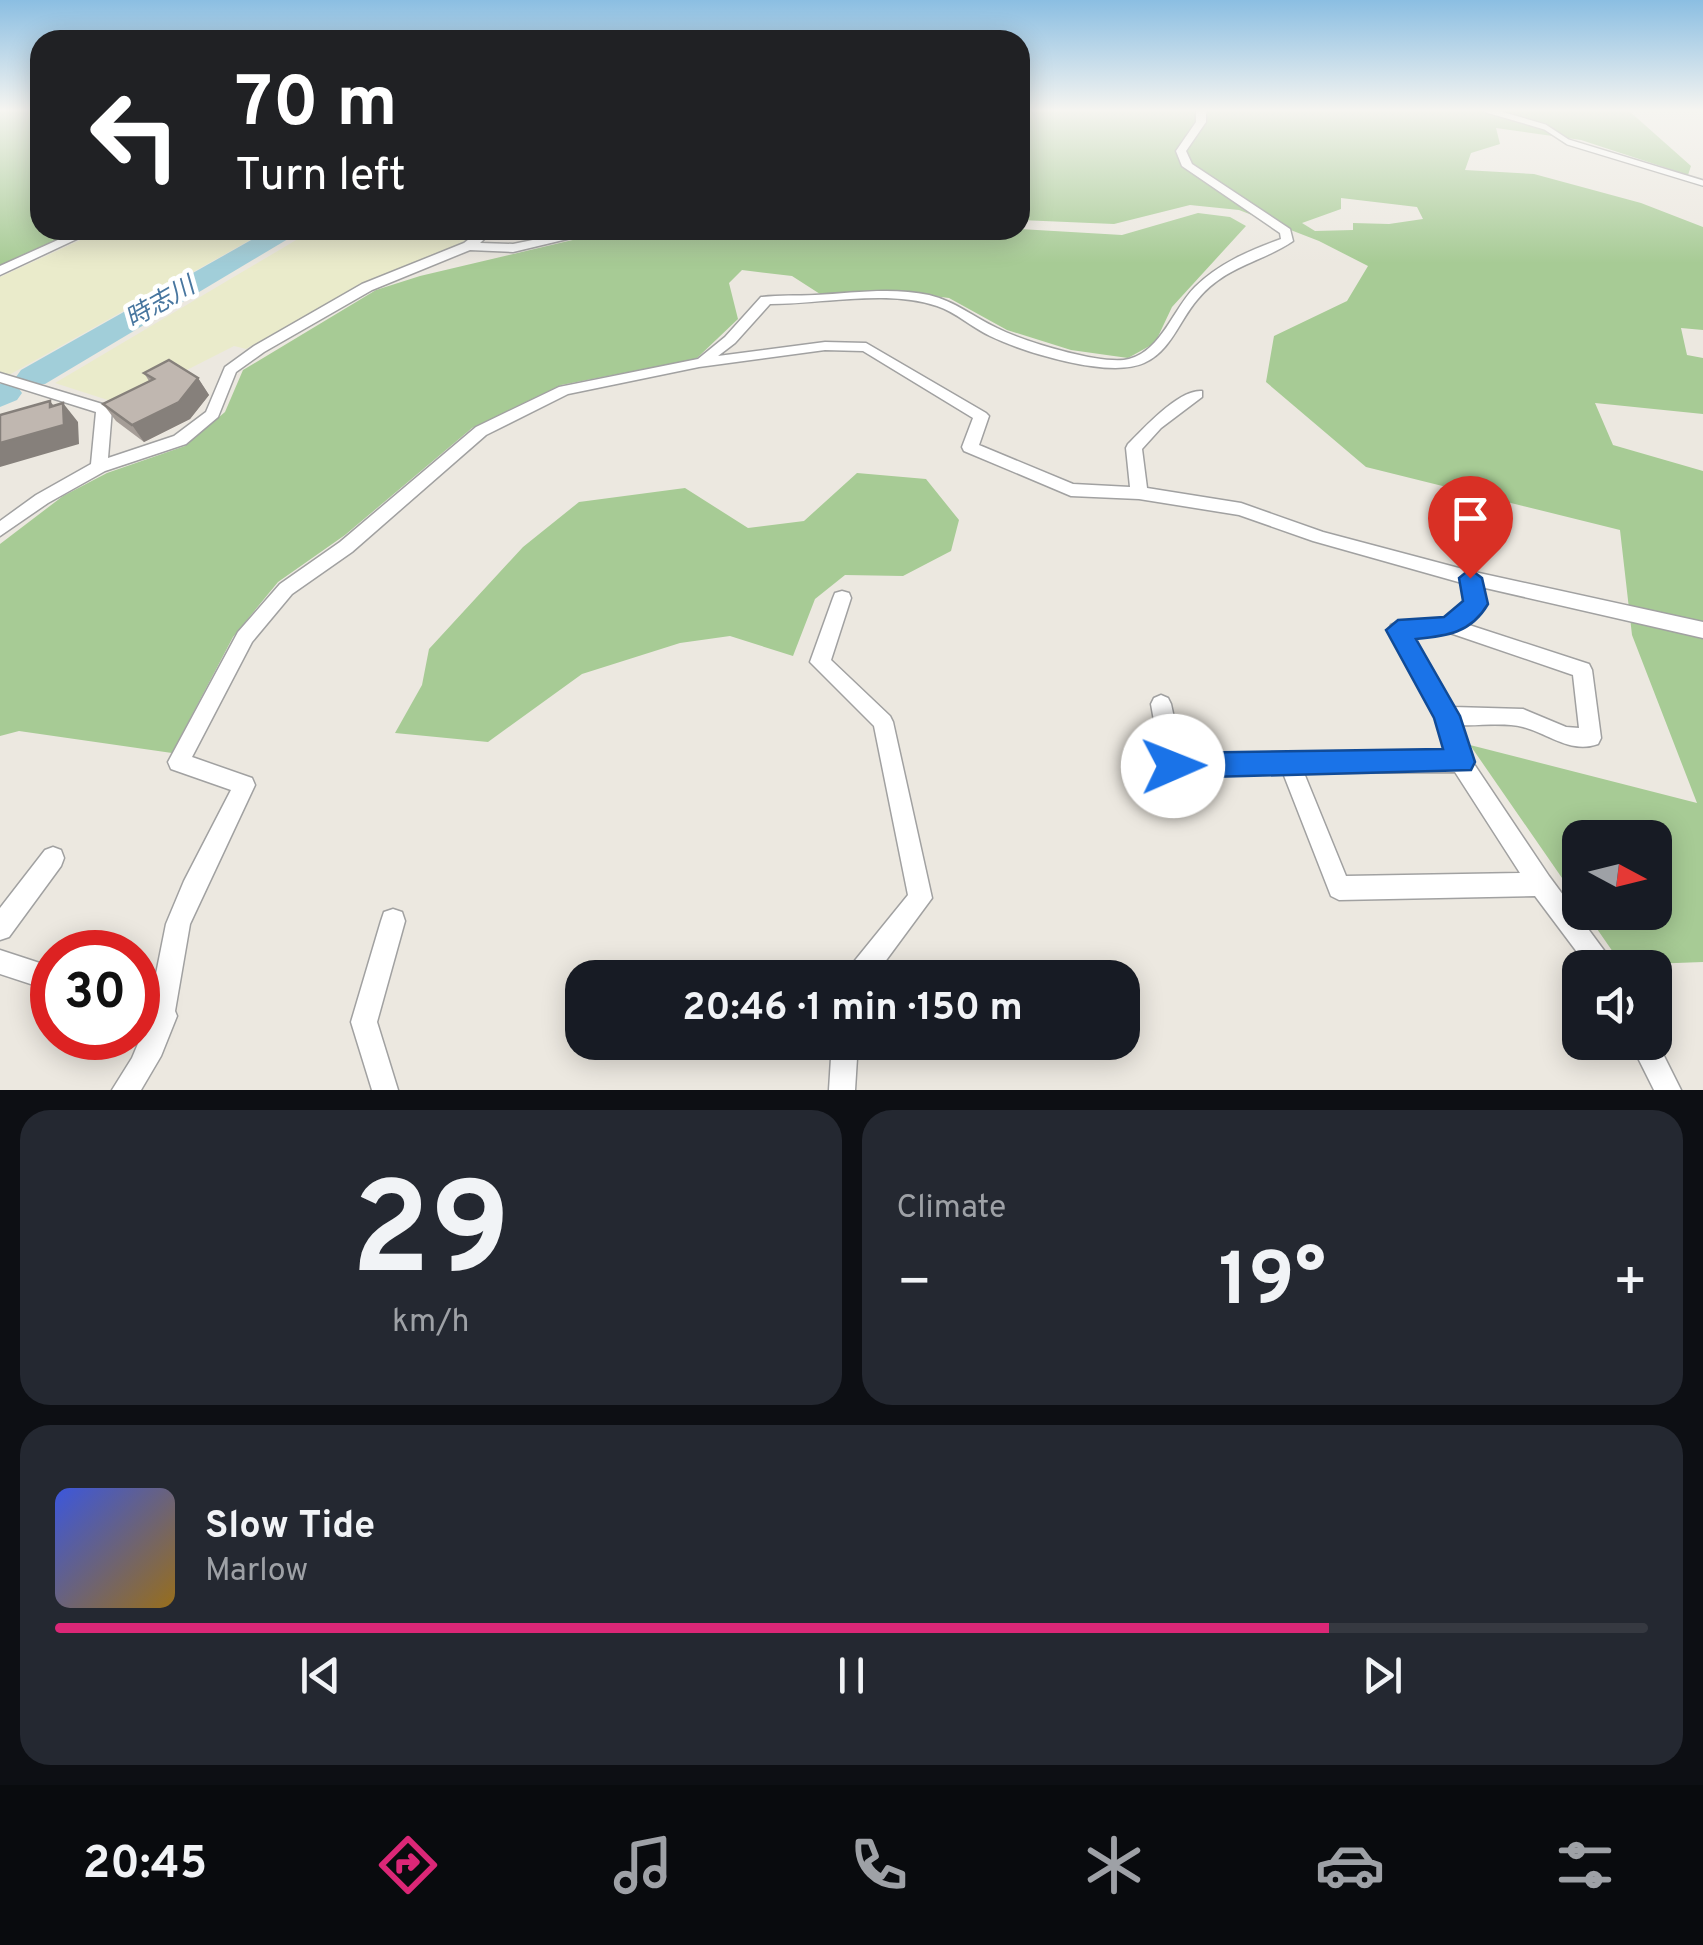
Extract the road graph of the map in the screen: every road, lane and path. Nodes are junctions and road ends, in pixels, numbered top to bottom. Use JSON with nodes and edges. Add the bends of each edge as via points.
{"nodes":[{"id":1,"x":1185,"y":161,"type":"edge"},
{"id":2,"x":1630,"y":161,"type":"edge"},
{"id":3,"x":1703,"y":183,"type":"edge"},
{"id":4,"x":69,"y":240,"type":"edge"},
{"id":5,"x":476,"y":240,"type":"edge"},
{"id":6,"x":551,"y":240,"type":"edge"},
{"id":7,"x":468,"y":246,"type":"junction"},
{"id":8,"x":0,"y":272,"type":"edge"},
{"id":9,"x":699,"y":363,"type":"junction"},
{"id":10,"x":0,"y":378,"type":"edge"},
{"id":11,"x":1198,"y":394,"type":"dead end"},
{"id":12,"x":99,"y":468,"type":"junction"},
{"id":13,"x":1139,"y":492,"type":"junction"},
{"id":14,"x":0,"y":530,"type":"edge"},
{"id":15,"x":1470,"y":578,"type":"junction"},
{"id":16,"x":842,"y":598,"type":"dead end"},
{"id":17,"x":1450,"y":626,"type":"junction"},
{"id":18,"x":1703,"y":630,"type":"edge"},
{"id":19,"x":1161,"y":704,"type":"dead end"},
{"id":20,"x":1446,"y":716,"type":"junction"},
{"id":21,"x":1461,"y":762,"type":"junction"},
{"id":22,"x":1290,"y":764,"type":"junction"},
{"id":23,"x":53,"y":858,"type":"dead end"},
{"id":24,"x":1540,"y":884,"type":"junction"},
{"id":25,"x":393,"y":921,"type":"dead end"},
{"id":26,"x":0,"y":928,"type":"edge"},
{"id":27,"x":1591,"y":950,"type":"edge"},
{"id":28,"x":870,"y":960,"type":"edge"},
{"id":29,"x":0,"y":962,"type":"edge"},
{"id":30,"x":30,"y":972,"type":"edge"},
{"id":31,"x":160,"y":1015,"type":"edge"},
{"id":32,"x":164,"y":1016,"type":"junction"},
{"id":33,"x":844,"y":1060,"type":"edge"},
{"id":34,"x":1653,"y":1060,"type":"edge"},
{"id":35,"x":124,"y":1090,"type":"edge"},
{"id":36,"x":386,"y":1090,"type":"edge"},
{"id":37,"x":842,"y":1090,"type":"edge"},
{"id":38,"x":1668,"y":1090,"type":"edge"}],
"edges":[{"from":1,"to":9,"type":"street","via":[[1286,232],[1287,241],[1204,286],[1178,312],[1163,346],[1128,365],[1001,336],[940,302],[907,297],[766,300]]},
{"from":2,"to":3,"type":"lane"},
{"from":4,"to":8,"type":"street"},
{"from":5,"to":7,"type":"street"},
{"from":6,"to":7,"type":"street","via":[[513,248]]},
{"from":7,"to":12,"type":"street","via":[[367,286],[258,349],[230,370],[213,414],[180,440]]},
{"from":9,"to":13,"type":"street","via":[[866,347],[980,416],[970,448],[1071,490]]},
{"from":9,"to":32,"type":"street","via":[[564,390],[481,431],[346,547],[286,588],[245,637],[179,762],[244,785],[178,927]]},
{"from":10,"to":12,"type":"street","via":[[104,408]]},
{"from":11,"to":13,"type":"street","via":[[1134,448]]},
{"from":12,"to":14,"type":"street"},
{"from":13,"to":15,"type":"street","via":[[1241,510]]},
{"from":15,"to":17,"type":"street","via":[[1476,604]]},
{"from":15,"to":18,"type":"street"},
{"from":16,"to":28,"type":"street","via":[[820,662],[883,722],[920,898]]},
{"from":17,"to":20,"type":"street","via":[[1398,630]]},
{"from":17,"to":20,"type":"street","via":[[1582,670],[1591,738],[1564,736],[1523,718]]},
{"from":19,"to":22,"type":"street","via":[[1173,766]]},
{"from":20,"to":21,"type":"street"},
{"from":21,"to":22,"type":"street"},
{"from":21,"to":24,"type":"street"},
{"from":22,"to":24,"type":"street","via":[[1339,888]]},
{"from":23,"to":26,"type":"street"},
{"from":24,"to":27,"type":"street"},
{"from":25,"to":36,"type":"street","via":[[364,1022]]},
{"from":29,"to":30,"type":"street"},
{"from":31,"to":32,"type":"street"},
{"from":32,"to":35,"type":"street","via":[[142,1068]]},
{"from":33,"to":37,"type":"street"},
{"from":34,"to":38,"type":"street"}]}
